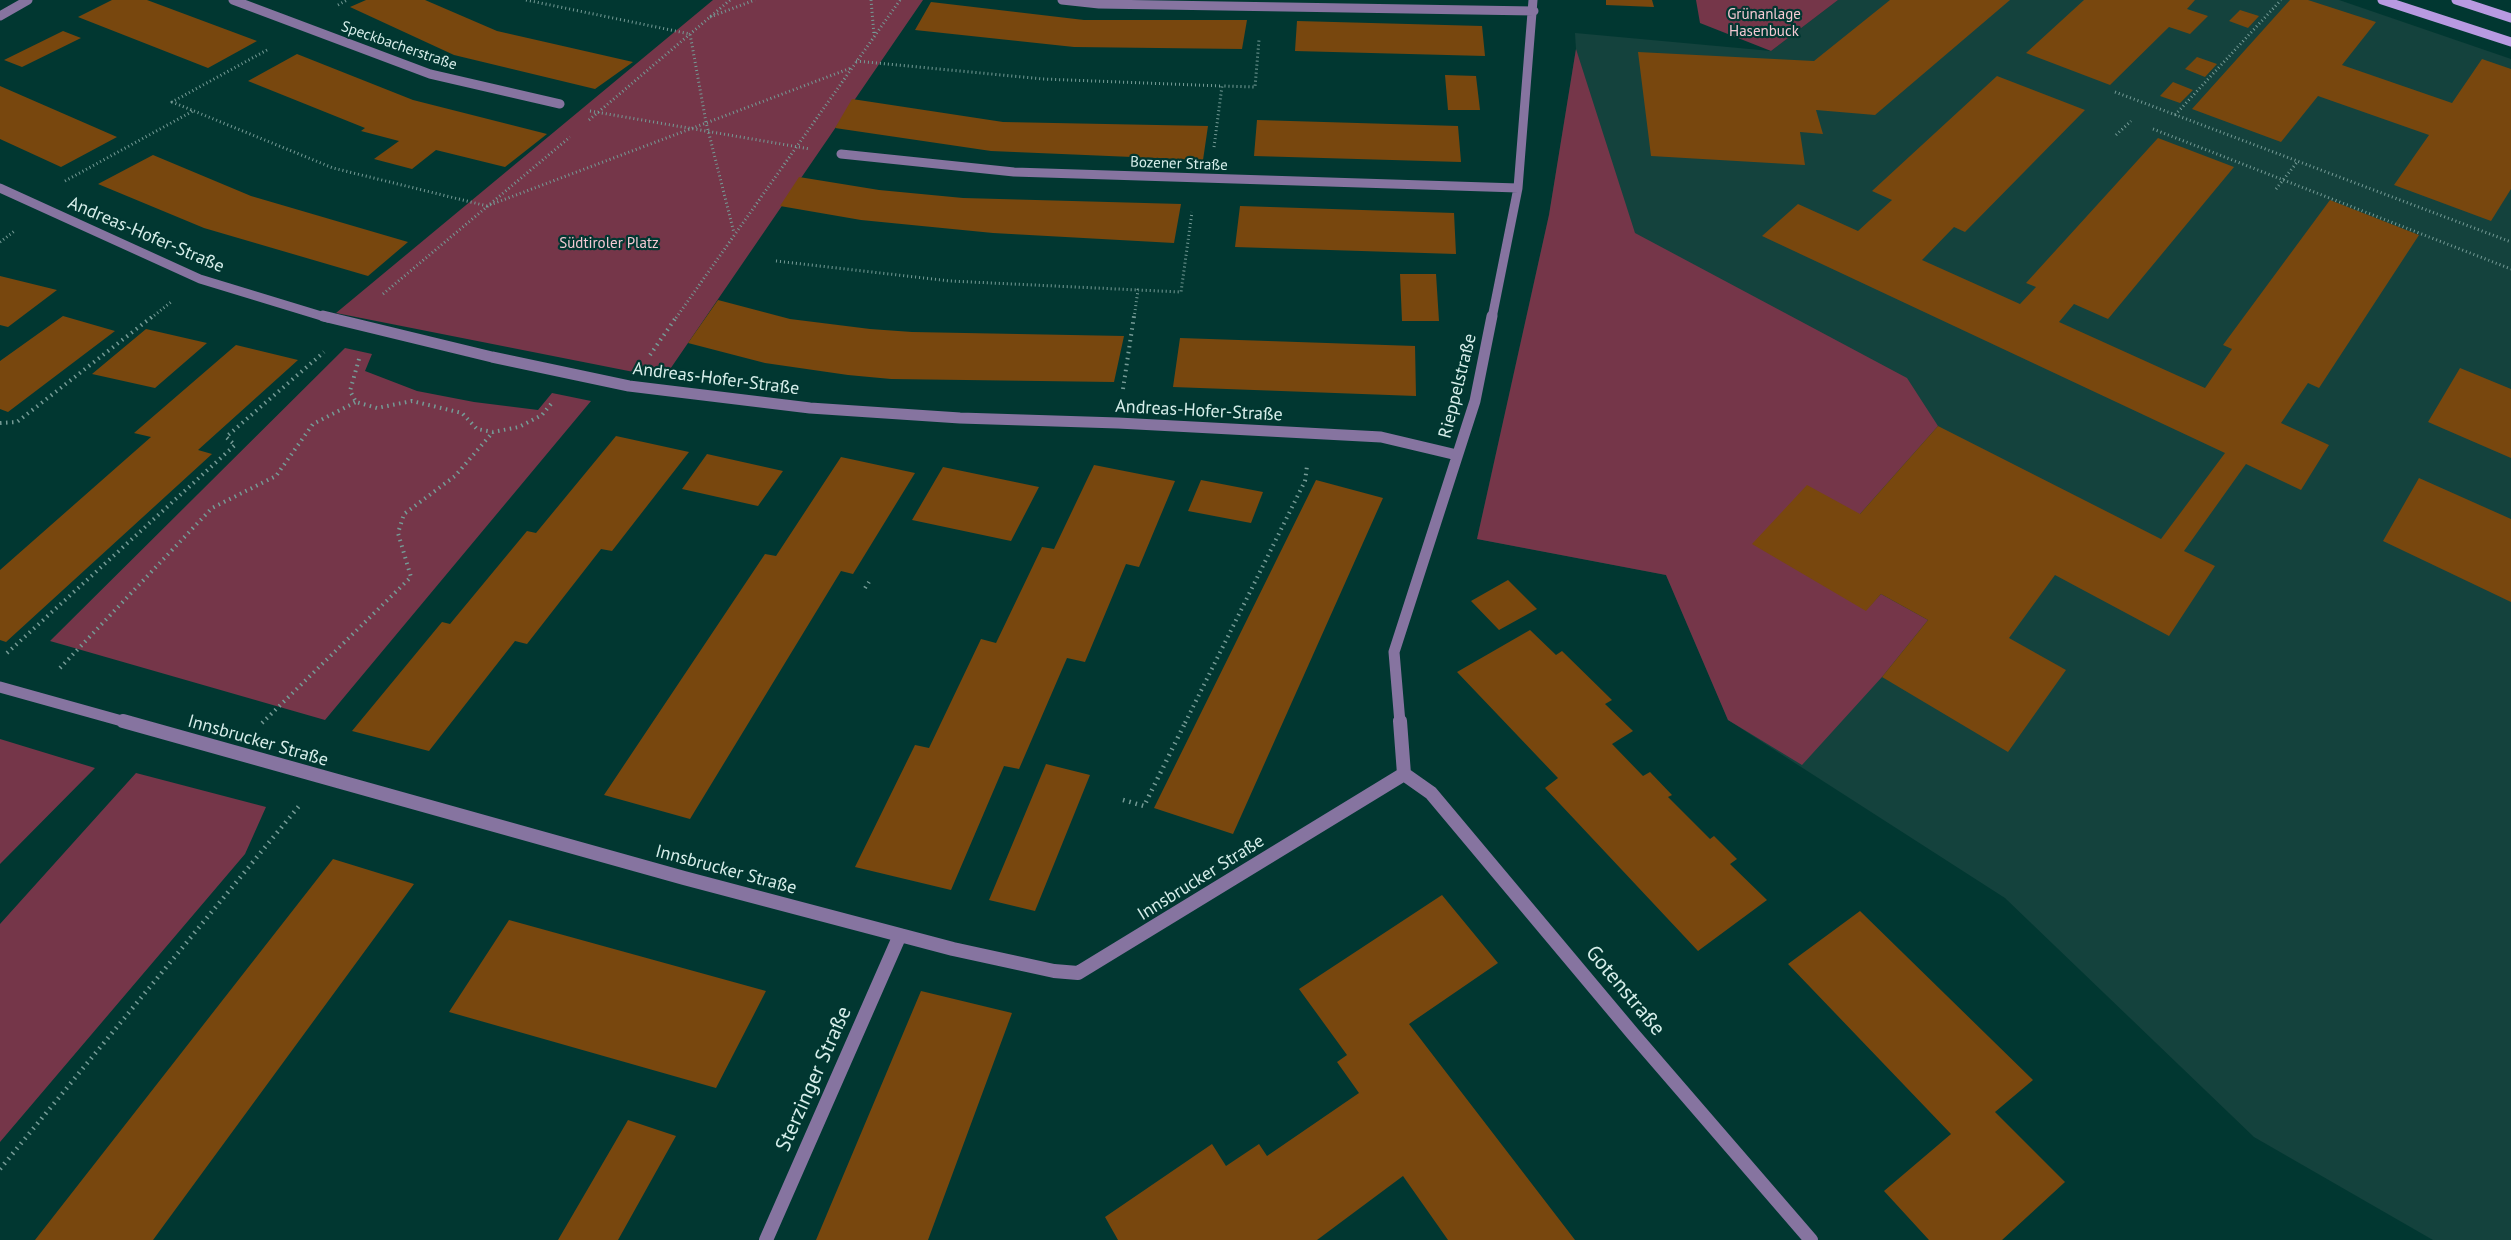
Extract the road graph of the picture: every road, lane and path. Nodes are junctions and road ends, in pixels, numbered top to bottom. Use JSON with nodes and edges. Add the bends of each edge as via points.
{"nodes":[{"id":1,"x":28,"y":0,"type":"edge"},
{"id":2,"x":233,"y":0,"type":"edge"},
{"id":3,"x":526,"y":0,"type":"edge"},
{"id":4,"x":730,"y":0,"type":"edge"},
{"id":5,"x":755,"y":0,"type":"edge"},
{"id":6,"x":871,"y":0,"type":"edge"},
{"id":7,"x":900,"y":0,"type":"edge"},
{"id":8,"x":1062,"y":0,"type":"edge"},
{"id":9,"x":2281,"y":0,"type":"edge"},
{"id":10,"x":2382,"y":0,"type":"edge"},
{"id":11,"x":2456,"y":0,"type":"edge"},
{"id":12,"x":1534,"y":5,"type":"edge"},
{"id":13,"x":1262,"y":6,"type":"junction"},
{"id":14,"x":0,"y":16,"type":"edge"},
{"id":15,"x":2511,"y":18,"type":"edge"},
{"id":16,"x":707,"y":19,"type":"junction"},
{"id":17,"x":308,"y":28,"type":"junction"},
{"id":18,"x":690,"y":34,"type":"junction"},
{"id":19,"x":874,"y":36,"type":"junction"},
{"id":20,"x":2511,"y":42,"type":"edge"},
{"id":21,"x":856,"y":61,"type":"junction"},
{"id":22,"x":851,"y":69,"type":"junction"},
{"id":23,"x":1222,"y":86,"type":"junction"},
{"id":24,"x":2115,"y":92,"type":"dead end"},
{"id":25,"x":560,"y":104,"type":"joint"},
{"id":26,"x":193,"y":111,"type":"junction"},
{"id":27,"x":599,"y":113,"type":"junction"},
{"id":28,"x":2175,"y":116,"type":"junction"},
{"id":29,"x":2131,"y":121,"type":"dead end"},
{"id":30,"x":706,"y":122,"type":"junction"},
{"id":31,"x":581,"y":127,"type":"dead end"},
{"id":32,"x":689,"y":128,"type":"junction"},
{"id":33,"x":2153,"y":129,"type":"dead end"},
{"id":34,"x":709,"y":132,"type":"junction"},
{"id":35,"x":573,"y":134,"type":"dead end"},
{"id":36,"x":2116,"y":135,"type":"dead end"},
{"id":37,"x":796,"y":147,"type":"junction"},
{"id":38,"x":841,"y":154,"type":"joint"},
{"id":39,"x":2298,"y":161,"type":"junction"},
{"id":40,"x":1197,"y":178,"type":"junction"},
{"id":41,"x":1210,"y":179,"type":"junction"},
{"id":42,"x":2283,"y":180,"type":"junction"},
{"id":43,"x":0,"y":188,"type":"edge"},
{"id":44,"x":1518,"y":188,"type":"junction"},
{"id":45,"x":2276,"y":189,"type":"dead end"},
{"id":46,"x":28,"y":201,"type":"junction"},
{"id":47,"x":486,"y":206,"type":"junction"},
{"id":48,"x":734,"y":234,"type":"junction"},
{"id":49,"x":2511,"y":242,"type":"edge"},
{"id":50,"x":776,"y":261,"type":"dead end"},
{"id":51,"x":2511,"y":269,"type":"edge"},
{"id":52,"x":200,"y":279,"type":"junction"},
{"id":53,"x":1138,"y":290,"type":"junction"},
{"id":54,"x":356,"y":324,"type":"junction"},
{"id":55,"x":374,"y":329,"type":"junction"},
{"id":56,"x":575,"y":374,"type":"junction"},
{"id":57,"x":629,"y":386,"type":"junction"},
{"id":58,"x":356,"y":402,"type":"junction"},
{"id":59,"x":0,"y":423,"type":"edge"},
{"id":60,"x":1118,"y":423,"type":"junction"},
{"id":61,"x":493,"y":432,"type":"junction"},
{"id":62,"x":1312,"y":432,"type":"junction"},
{"id":63,"x":1457,"y":455,"type":"junction"},
{"id":64,"x":869,"y":582,"type":"dead end"},
{"id":65,"x":865,"y":588,"type":"dead end"},
{"id":66,"x":0,"y":659,"type":"edge"},
{"id":67,"x":0,"y":687,"type":"edge"},
{"id":68,"x":33,"y":697,"type":"junction"},
{"id":69,"x":232,"y":753,"type":"junction"},
{"id":70,"x":1404,"y":774,"type":"junction"},
{"id":71,"x":322,"y":778,"type":"junction"},
{"id":72,"x":1123,"y":800,"type":"dead end"},
{"id":73,"x":900,"y":935,"type":"junction"},
{"id":74,"x":0,"y":1169,"type":"edge"},
{"id":75,"x":766,"y":1240,"type":"edge"},
{"id":76,"x":1811,"y":1240,"type":"edge"}],
"edges":[{"from":1,"to":14,"type":"street"},
{"from":2,"to":17,"type":"street","name":"Speckbacherstraße"},
{"from":3,"to":18,"type":"path"},
{"from":4,"to":16,"type":"path"},
{"from":5,"to":16,"type":"path"},
{"from":6,"to":19,"type":"path"},
{"from":7,"to":19,"type":"path"},
{"from":8,"to":13,"type":"street"},
{"from":9,"to":28,"type":"path"},
{"from":10,"to":20,"type":"main road"},
{"from":11,"to":15,"type":"main road"},
{"from":12,"to":13,"type":"street"},
{"from":12,"to":44,"type":"street","name":"Rieppelstraße"},
{"from":13,"to":23,"type":"path","via":[[1255,87]]},
{"from":16,"to":18,"type":"path"},
{"from":17,"to":25,"type":"street","name":"Speckbacherstraße","via":[[430,74]]},
{"from":17,"to":26,"type":"path","via":[[172,102]]},
{"from":18,"to":27,"type":"path"},
{"from":18,"to":30,"type":"path"},
{"from":19,"to":21,"type":"path"},
{"from":21,"to":22,"type":"path"},
{"from":21,"to":23,"type":"path","via":[[1043,79]]},
{"from":22,"to":30,"type":"path"},
{"from":22,"to":37,"type":"path"},
{"from":23,"to":41,"type":"path"},
{"from":24,"to":28,"type":"path"},
{"from":25,"to":27,"type":"path"},
{"from":26,"to":46,"type":"path"},
{"from":26,"to":47,"type":"path","via":[[333,168]]},
{"from":27,"to":31,"type":"path"},
{"from":27,"to":32,"type":"path"},
{"from":28,"to":39,"type":"path"},
{"from":29,"to":36,"type":"path"},
{"from":30,"to":32,"type":"path"},
{"from":30,"to":34,"type":"path"},
{"from":32,"to":34,"type":"path"},
{"from":32,"to":47,"type":"path"},
{"from":33,"to":42,"type":"path"},
{"from":34,"to":37,"type":"path"},
{"from":34,"to":48,"type":"path"},
{"from":35,"to":47,"type":"path"},
{"from":37,"to":38,"type":"path"},
{"from":37,"to":48,"type":"path"},
{"from":38,"to":40,"type":"street","name":"Bozener Straße","via":[[1014,172]]},
{"from":39,"to":42,"type":"path"},
{"from":39,"to":49,"type":"path"},
{"from":40,"to":41,"type":"street","name":"Bozener Straße"},
{"from":40,"to":53,"type":"path","via":[[1181,292]]},
{"from":41,"to":44,"type":"street","name":"Bozener Straße"},
{"from":42,"to":45,"type":"path"},
{"from":42,"to":51,"type":"path"},
{"from":43,"to":46,"type":"street","name":"Andreas-Hofer-Straße"},
{"from":44,"to":63,"type":"street","name":"Rieppelstraße","via":[[1475,401]]},
{"from":46,"to":52,"type":"street","name":"Andreas-Hofer-Straße"},
{"from":47,"to":54,"type":"path","via":[[380,296]]},
{"from":48,"to":57,"type":"path"},
{"from":50,"to":53,"type":"path","via":[[950,282]]},
{"from":52,"to":54,"type":"street","name":"Andreas-Hofer-Straße"},
{"from":52,"to":59,"type":"path","via":[[17,422]]},
{"from":53,"to":60,"type":"path"},
{"from":54,"to":55,"type":"street","name":"Andreas-Hofer-Straße"},
{"from":54,"to":66,"type":"path","via":[[226,437],[236,445]]},
{"from":55,"to":56,"type":"street","name":"Andreas-Hofer-Straße"},
{"from":55,"to":58,"type":"path","via":[[358,362],[350,391]]},
{"from":56,"to":57,"type":"street","name":"Andreas-Hofer-Straße"},
{"from":56,"to":61,"type":"path","via":[[542,415],[519,427]]},
{"from":57,"to":60,"type":"street","name":"Andreas-Hofer-Straße","via":[[810,408]]},
{"from":58,"to":61,"type":"path","via":[[377,408],[412,401],[462,413],[477,429]]},
{"from":58,"to":68,"type":"path","via":[[313,424],[276,476],[212,508]]},
{"from":60,"to":62,"type":"street","name":"Andreas-Hofer-Straße"},
{"from":61,"to":69,"type":"path","via":[[455,476],[404,514],[398,533],[411,577]]},
{"from":62,"to":63,"type":"street","name":"Andreas-Hofer-Straße","via":[[1381,437]]},
{"from":62,"to":72,"type":"path","via":[[1305,481],[1144,806]]},
{"from":63,"to":70,"type":"street","name":"Rieppelstraße","via":[[1394,652]]},
{"from":64,"to":65,"type":"path"},
{"from":67,"to":68,"type":"street","name":"Innsbrucker Straße"},
{"from":68,"to":69,"type":"street","name":"Innsbrucker Straße"},
{"from":69,"to":71,"type":"street","name":"Innsbrucker Straße"},
{"from":70,"to":73,"type":"street","name":"Innsbrucker Straße","via":[[1078,973],[1054,971]]},
{"from":70,"to":76,"type":"street","name":"Gotenstraße","via":[[1431,793]]},
{"from":71,"to":73,"type":"street","name":"Innsbrucker Straße"},
{"from":71,"to":74,"type":"path"},
{"from":73,"to":75,"type":"street","name":"Sterzinger Straße"}]}
